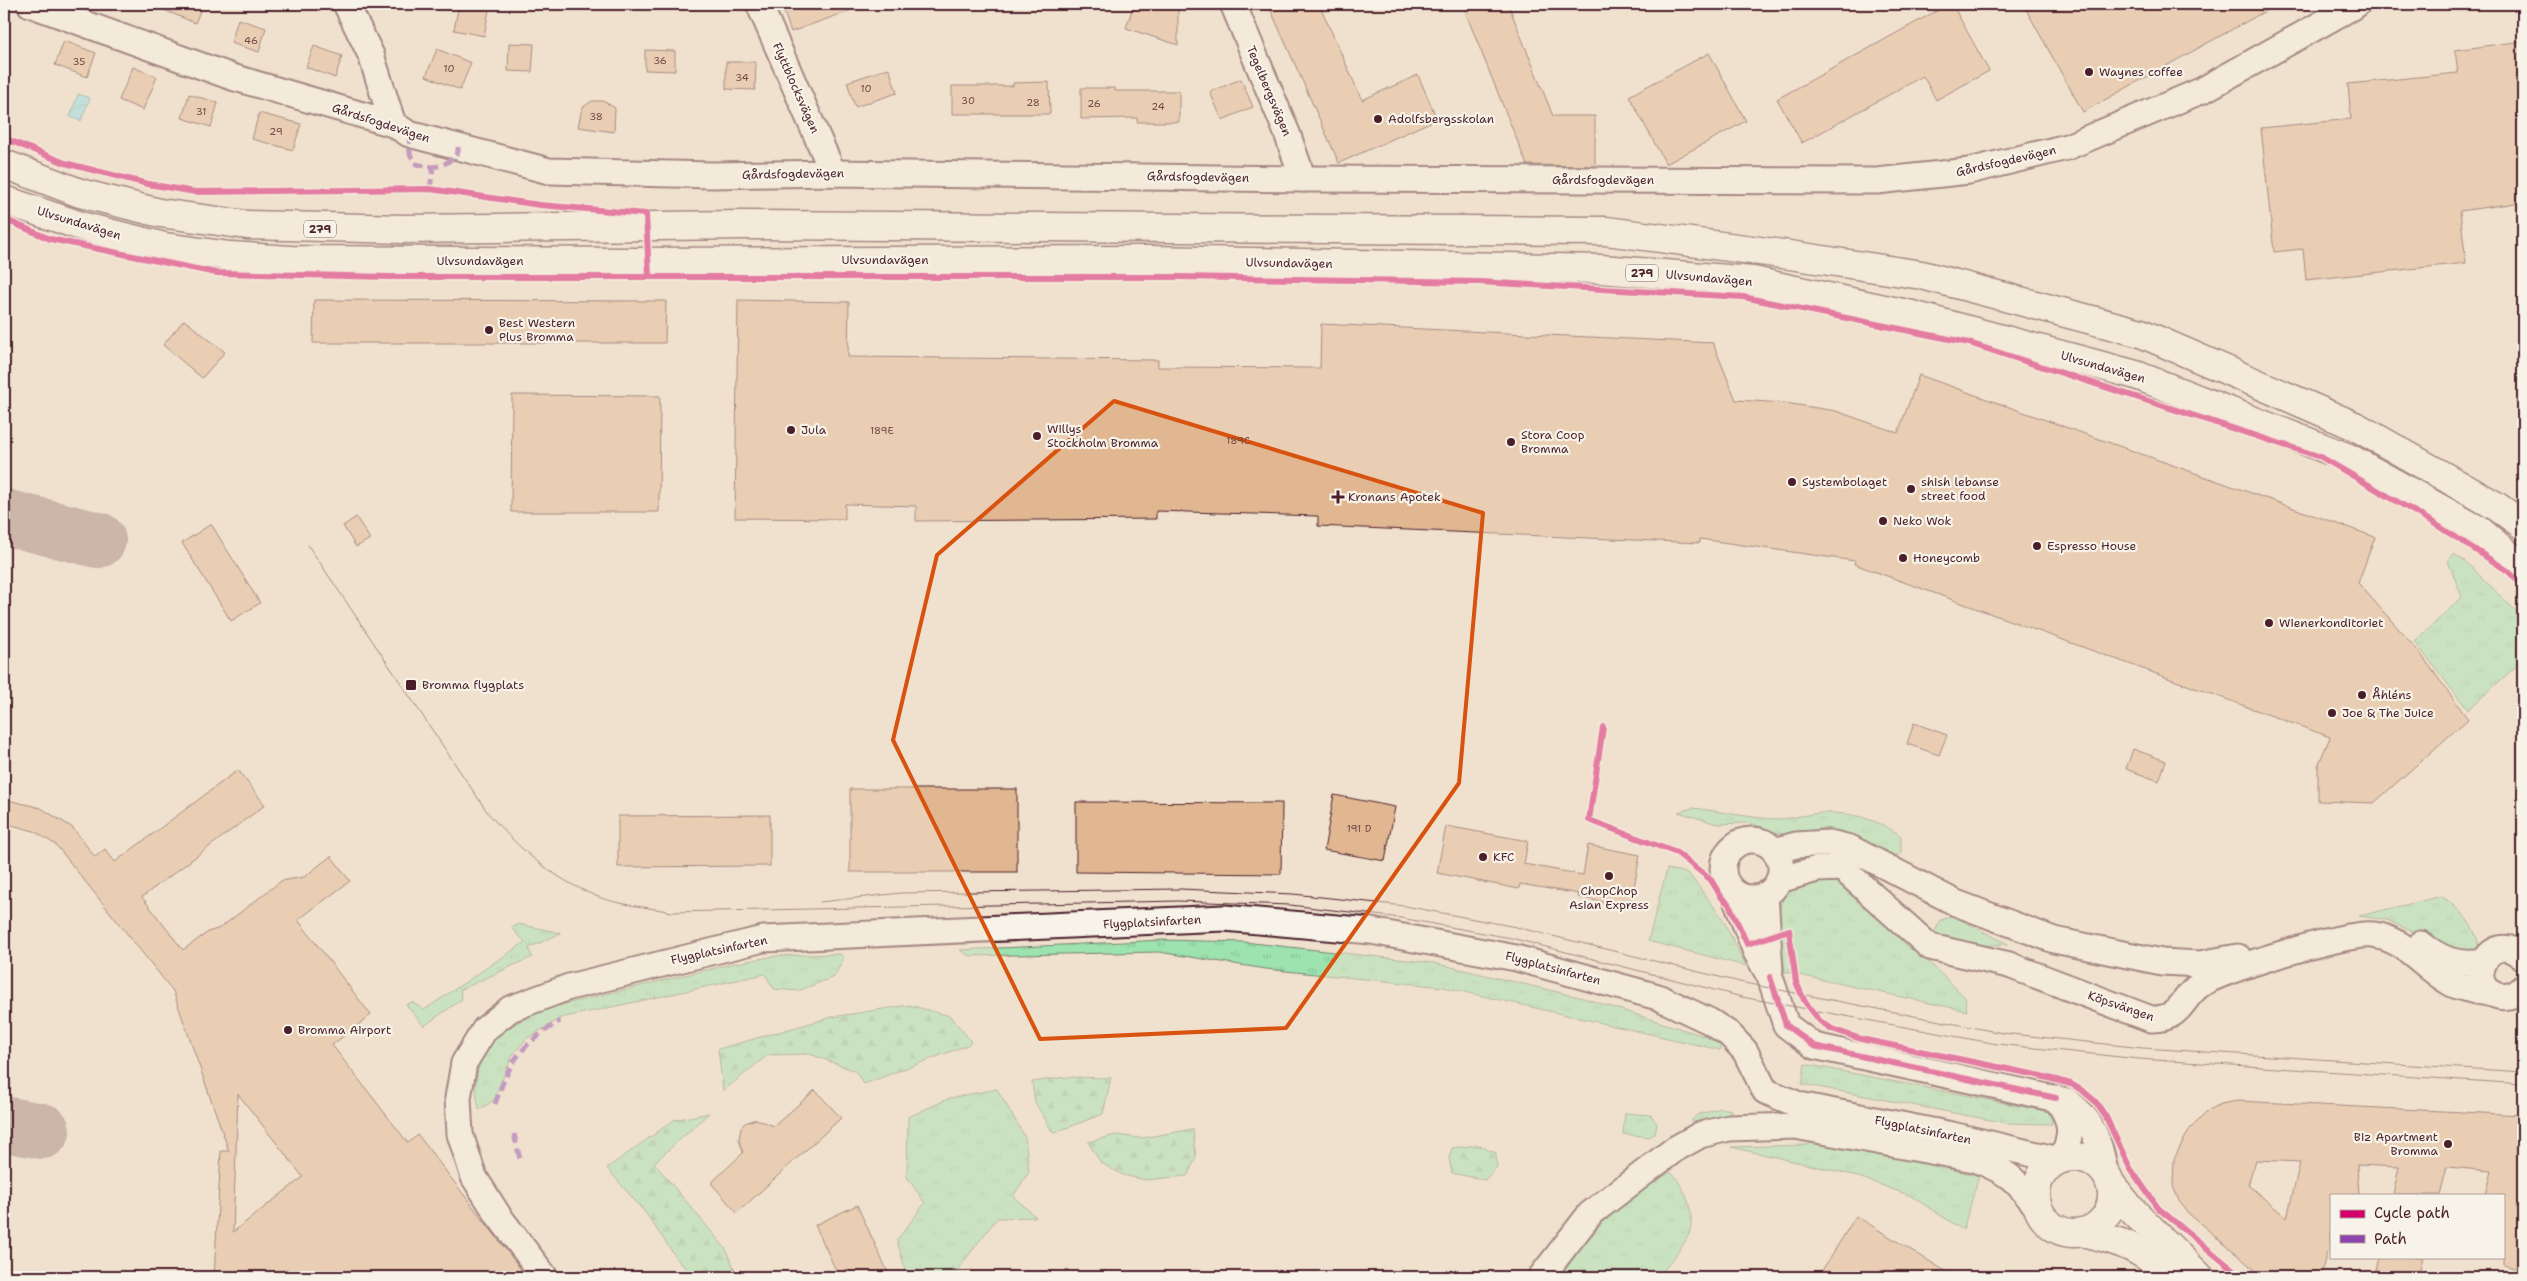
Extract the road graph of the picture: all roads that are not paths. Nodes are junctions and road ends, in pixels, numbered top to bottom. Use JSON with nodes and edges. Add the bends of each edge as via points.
{"nodes":[{"id":1,"x":30,"y":4,"type":"edge"},
{"id":2,"x":346,"y":4,"type":"edge"},
{"id":3,"x":759,"y":4,"type":"edge"},
{"id":4,"x":1232,"y":4,"type":"edge"},
{"id":5,"x":2357,"y":4,"type":"edge"},
{"id":6,"x":392,"y":124,"type":"junction"},
{"id":7,"x":4,"y":164,"type":"edge"},
{"id":8,"x":833,"y":173,"type":"junction"},
{"id":9,"x":1302,"y":179,"type":"junction"},
{"id":10,"x":4,"y":200,"type":"edge"},
{"id":11,"x":702,"y":227,"type":"junction"},
{"id":12,"x":702,"y":261,"type":"junction"},
{"id":13,"x":2523,"y":525,"type":"edge"},
{"id":14,"x":2523,"y":567,"type":"edge"},
{"id":15,"x":1775,"y":851,"type":"junction"},
{"id":16,"x":1772,"y":888,"type":"junction"},
{"id":17,"x":1733,"y":892,"type":"junction"},
{"id":18,"x":2523,"y":957,"type":"edge"},
{"id":19,"x":2483,"y":962,"type":"junction"},
{"id":20,"x":1770,"y":977,"type":"junction"},
{"id":21,"x":2523,"y":988,"type":"edge"},
{"id":22,"x":2493,"y":994,"type":"junction"},
{"id":23,"x":2056,"y":1098,"type":"junction"},
{"id":24,"x":2060,"y":1159,"type":"junction"},
{"id":25,"x":2107,"y":1178,"type":"junction"},
{"id":26,"x":2037,"y":1207,"type":"junction"},
{"id":27,"x":2082,"y":1232,"type":"junction"},
{"id":28,"x":545,"y":1277,"type":"edge"},
{"id":29,"x":1541,"y":1277,"type":"edge"},
{"id":30,"x":2175,"y":1277,"type":"edge"},
{"id":31,"x":2200,"y":1277,"type":"edge"}],
"edges":[{"from":1,"to":6,"type":"street","name":"Gårdsfogdevägen","via":[[232,77]]},
{"from":2,"to":6,"type":"street","via":[[371,55]]},
{"from":3,"to":8,"type":"street","name":"Flyttblocksvägen"},
{"from":4,"to":9,"type":"street","name":"Tegelbergsvägen","via":[[1288,132]]},
{"from":5,"to":9,"type":"street","name":"Gårdsfogdevägen","via":[[2203,90],[2067,147],[1969,171],[1877,181]]},
{"from":6,"to":8,"type":"street","name":"Gårdsfogdevägen","via":[[409,134],[549,171],[712,175]]},
{"from":7,"to":11,"type":"main road","number":"279","via":[[80,193],[142,209],[247,225],[394,229]]},
{"from":8,"to":9,"type":"street","name":"Gårdsfogdevägen"},
{"from":10,"to":12,"type":"main road","name":"Ulvsundavägen","via":[[81,226],[165,247],[230,256],[347,260]]},
{"from":11,"to":12,"type":"main road"},
{"from":11,"to":13,"type":"main road","number":"279","via":[[1606,231],[1922,275],[2141,333],[2357,427],[2496,506]]},
{"from":12,"to":14,"type":"main road","name":"Ulvsundavägen","number":"279","via":[[1149,260],[1601,269],[1753,281],[1912,315],[2136,375],[2349,458],[2480,531]]},
{"from":15,"to":16,"type":"street","via":[[1781,865]]},
{"from":15,"to":17,"type":"street","via":[[1769,844],[1753,839],[1730,849],[1722,865],[1725,882]]},
{"from":15,"to":19,"type":"street","via":[[1796,845],[1829,843],[1850,848],[1956,903],[2054,940],[2162,962],[2221,962],[2359,921],[2384,923],[2412,936],[2452,963]]},
{"from":16,"to":17,"type":"street","via":[[1749,898]]},
{"from":16,"to":20,"type":"street"},
{"from":16,"to":22,"type":"street","name":"Köpsvängen","via":[[1817,869],[1842,868],[1930,947],[2009,965],[2151,1019],[2164,1020],[2180,1008],[2200,984],[2349,936],[2372,935],[2390,939],[2450,983]]},
{"from":17,"to":20,"type":"street","via":[[1756,952]]},
{"from":18,"to":19,"type":"street","via":[[2504,948],[2493,951]]},
{"from":19,"to":22,"type":"street","via":[[2483,984]]},
{"from":20,"to":23,"type":"street","via":[[1786,1025],[1814,1046]]},
{"from":21,"to":22,"type":"street","name":"Köpsvängen","via":[[2507,997]]},
{"from":23,"to":24,"type":"street","via":[[2065,1111],[2070,1129],[2070,1139]]},
{"from":23,"to":25,"type":"street","via":[[2074,1106],[2091,1125]]},
{"from":24,"to":25,"type":"main road","via":[[2085,1158],[2096,1164]]},
{"from":24,"to":26,"type":"main road","via":[[2039,1179]]},
{"from":24,"to":28,"type":"street","name":"Flygplatsinfarten","via":[[1799,1105],[1766,1091],[1745,1051],[1729,1034],[1658,997],[1516,958],[1371,931],[1224,918],[763,939],[569,987],[510,1010],[485,1029],[464,1063],[458,1098],[460,1134],[474,1177]]},
{"from":25,"to":27,"type":"main road","via":[[2111,1201],[2104,1218]]},
{"from":25,"to":31,"type":"main road","via":[[2132,1210]]},
{"from":26,"to":27,"type":"main road","via":[[2055,1228]]},
{"from":26,"to":29,"type":"street","name":"Flygplatsinfarten","via":[[2016,1181],[2000,1168],[1974,1159],[1796,1126],[1729,1128],[1700,1136],[1675,1149],[1590,1214]]},
{"from":27,"to":30,"type":"main road","via":[[2144,1252]]}]}
